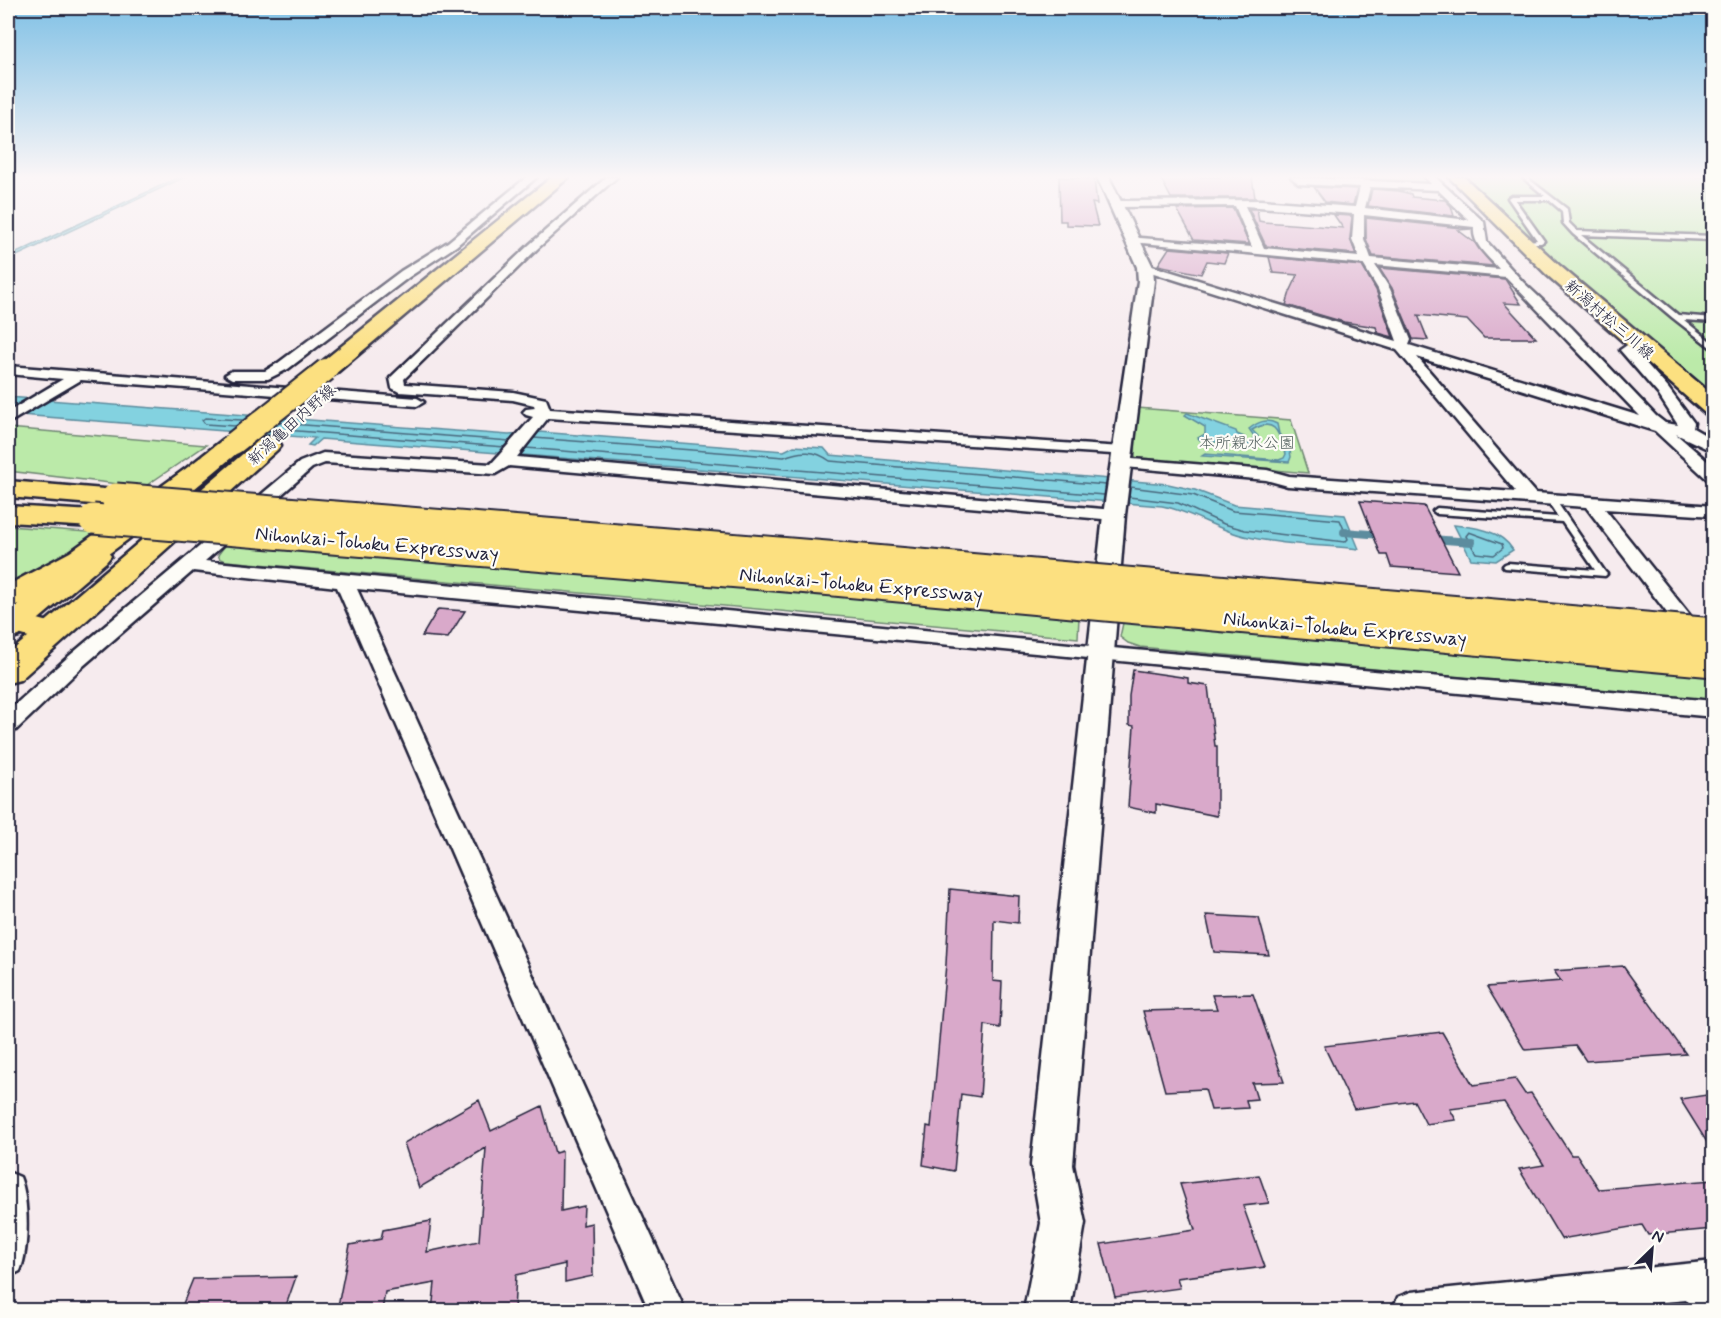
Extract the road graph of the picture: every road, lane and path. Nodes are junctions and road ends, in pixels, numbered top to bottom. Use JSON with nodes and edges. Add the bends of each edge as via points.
{"nodes":[{"id":1,"x":457,"y":239,"type":"edge"},
{"id":2,"x":490,"y":239,"type":"edge"},
{"id":3,"x":500,"y":239,"type":"edge"},
{"id":4,"x":542,"y":239,"type":"edge"},
{"id":5,"x":1132,"y":239,"type":"joint"},
{"id":6,"x":1254,"y":239,"type":"edge"},
{"id":7,"x":1358,"y":239,"type":"edge"},
{"id":8,"x":1480,"y":239,"type":"edge"},
{"id":9,"x":1520,"y":239,"type":"edge"},
{"id":10,"x":1539,"y":239,"type":"edge"},
{"id":11,"x":1583,"y":239,"type":"edge"},
{"id":12,"x":1524,"y":242,"type":"junction"},
{"id":13,"x":1260,"y":252,"type":"junction"},
{"id":14,"x":1366,"y":260,"type":"junction"},
{"id":15,"x":1145,"y":267,"type":"junction"},
{"id":16,"x":1510,"y":274,"type":"junction"},
{"id":17,"x":1675,"y":317,"type":"junction"},
{"id":18,"x":1713,"y":320,"type":"edge"},
{"id":19,"x":1638,"y":344,"type":"junction"},
{"id":20,"x":1402,"y":348,"type":"junction"},
{"id":21,"x":1713,"y":348,"type":"edge"},
{"id":22,"x":8,"y":370,"type":"edge"},
{"id":23,"x":337,"y":371,"type":"junction"},
{"id":24,"x":78,"y":376,"type":"junction"},
{"id":25,"x":116,"y":378,"type":"junction"},
{"id":26,"x":1713,"y":409,"type":"edge"},
{"id":27,"x":544,"y":413,"type":"junction"},
{"id":28,"x":10,"y":417,"type":"dead end"},
{"id":29,"x":1659,"y":427,"type":"junction"},
{"id":30,"x":1685,"y":430,"type":"junction"},
{"id":31,"x":1713,"y":447,"type":"edge"},
{"id":32,"x":1121,"y":458,"type":"junction"},
{"id":33,"x":505,"y":461,"type":"junction"},
{"id":34,"x":1713,"y":476,"type":"edge"},
{"id":35,"x":8,"y":489,"type":"edge"},
{"id":36,"x":1530,"y":498,"type":"junction"},
{"id":37,"x":1551,"y":500,"type":"junction"},
{"id":38,"x":1592,"y":503,"type":"junction"},
{"id":39,"x":1437,"y":511,"type":"dead end"},
{"id":40,"x":1713,"y":511,"type":"edge"},
{"id":41,"x":8,"y":514,"type":"edge"},
{"id":42,"x":1114,"y":515,"type":"junction"},
{"id":43,"x":1565,"y":520,"type":"junction"},
{"id":44,"x":189,"y":566,"type":"junction"},
{"id":45,"x":1508,"y":566,"type":"dead end"},
{"id":46,"x":344,"y":582,"type":"junction"},
{"id":47,"x":9,"y":621,"type":"edge"},
{"id":48,"x":53,"y":633,"type":"junction"},
{"id":49,"x":1713,"y":633,"type":"edge"},
{"id":50,"x":1101,"y":654,"type":"junction"},
{"id":51,"x":1713,"y":661,"type":"edge"},
{"id":52,"x":8,"y":672,"type":"edge"},
{"id":53,"x":1713,"y":709,"type":"edge"},
{"id":54,"x":8,"y":724,"type":"edge"},
{"id":55,"x":8,"y":1189,"type":"edge"},
{"id":56,"x":8,"y":1259,"type":"edge"},
{"id":57,"x":1707,"y":1289,"type":"edge"},
{"id":58,"x":667,"y":1311,"type":"edge"},
{"id":59,"x":1047,"y":1311,"type":"edge"},
{"id":60,"x":1411,"y":1311,"type":"edge"}],
"edges":[{"from":1,"to":25,"type":"street","via":[[268,375],[148,369]]},
{"from":2,"to":23,"type":"main road","name":"新潟亀田内野線"},
{"from":3,"to":23,"type":"main road","name":"新潟亀田内野線"},
{"from":4,"to":27,"type":"street","via":[[397,378],[399,388],[534,399],[541,402]]},
{"from":5,"to":13,"type":"street"},
{"from":5,"to":15,"type":"street"},
{"from":6,"to":13,"type":"street"},
{"from":7,"to":14,"type":"street"},
{"from":8,"to":16,"type":"street"},
{"from":9,"to":12,"type":"main road","name":"新潟村松三川線"},
{"from":10,"to":12,"type":"lane","via":[[1541,241]]},
{"from":11,"to":17,"type":"lane"},
{"from":12,"to":19,"type":"main road","name":"新潟村松三川線"},
{"from":13,"to":14,"type":"street"},
{"from":14,"to":16,"type":"street"},
{"from":14,"to":20,"type":"street","via":[[1384,289],[1404,340]]},
{"from":15,"to":20,"type":"street"},
{"from":15,"to":32,"type":"street"},
{"from":16,"to":29,"type":"street"},
{"from":17,"to":18,"type":"lane"},
{"from":17,"to":21,"type":"lane"},
{"from":19,"to":26,"type":"main road","name":"新潟村松三川線"},
{"from":19,"to":30,"type":"street","via":[[1627,350],[1663,391],[1686,423]]},
{"from":20,"to":29,"type":"street"},
{"from":20,"to":36,"type":"street"},
{"from":22,"to":24,"type":"street"},
{"from":23,"to":47,"type":"main road","name":"新潟亀田内野線","bridge":true,"via":[[234,442],[76,561],[32,587]]},
{"from":23,"to":48,"type":"main road","name":"新潟亀田内野線","via":[[268,445]]},
{"from":24,"to":25,"type":"street"},
{"from":24,"to":28,"type":"street"},
{"from":25,"to":27,"type":"street"},
{"from":27,"to":32,"type":"street"},
{"from":27,"to":33,"type":"street"},
{"from":29,"to":30,"type":"street"},
{"from":29,"to":34,"type":"street"},
{"from":30,"to":31,"type":"street"},
{"from":32,"to":36,"type":"street","via":[[1267,475],[1288,481]]},
{"from":32,"to":42,"type":"street"},
{"from":33,"to":42,"type":"street"},
{"from":33,"to":44,"type":"street","via":[[495,470],[323,458],[306,465]]},
{"from":35,"to":49,"type":"main road","name":"Nihonkai-Tohoku Expressway","bridge":true},
{"from":36,"to":37,"type":"street"},
{"from":37,"to":38,"type":"street"},
{"from":37,"to":43,"type":"lane"},
{"from":38,"to":40,"type":"street"},
{"from":38,"to":51,"type":"street"},
{"from":39,"to":43,"type":"lane"},
{"from":41,"to":51,"type":"main road","name":"Nihonkai-Tohoku Expressway","bridge":true,"via":[[834,581]]},
{"from":42,"to":50,"type":"street"},
{"from":43,"to":45,"type":"lane","via":[[1602,574]]},
{"from":44,"to":46,"type":"street"},
{"from":44,"to":54,"type":"street"},
{"from":46,"to":50,"type":"street"},
{"from":46,"to":58,"type":"street"},
{"from":47,"to":48,"type":"main road"},
{"from":48,"to":52,"type":"main road","name":"新潟亀田内野線"},
{"from":50,"to":53,"type":"street"},
{"from":50,"to":59,"type":"street","via":[[1052,1165],[1063,1223]]},
{"from":55,"to":56,"type":"street"},
{"from":57,"to":60,"type":"street"}]}
